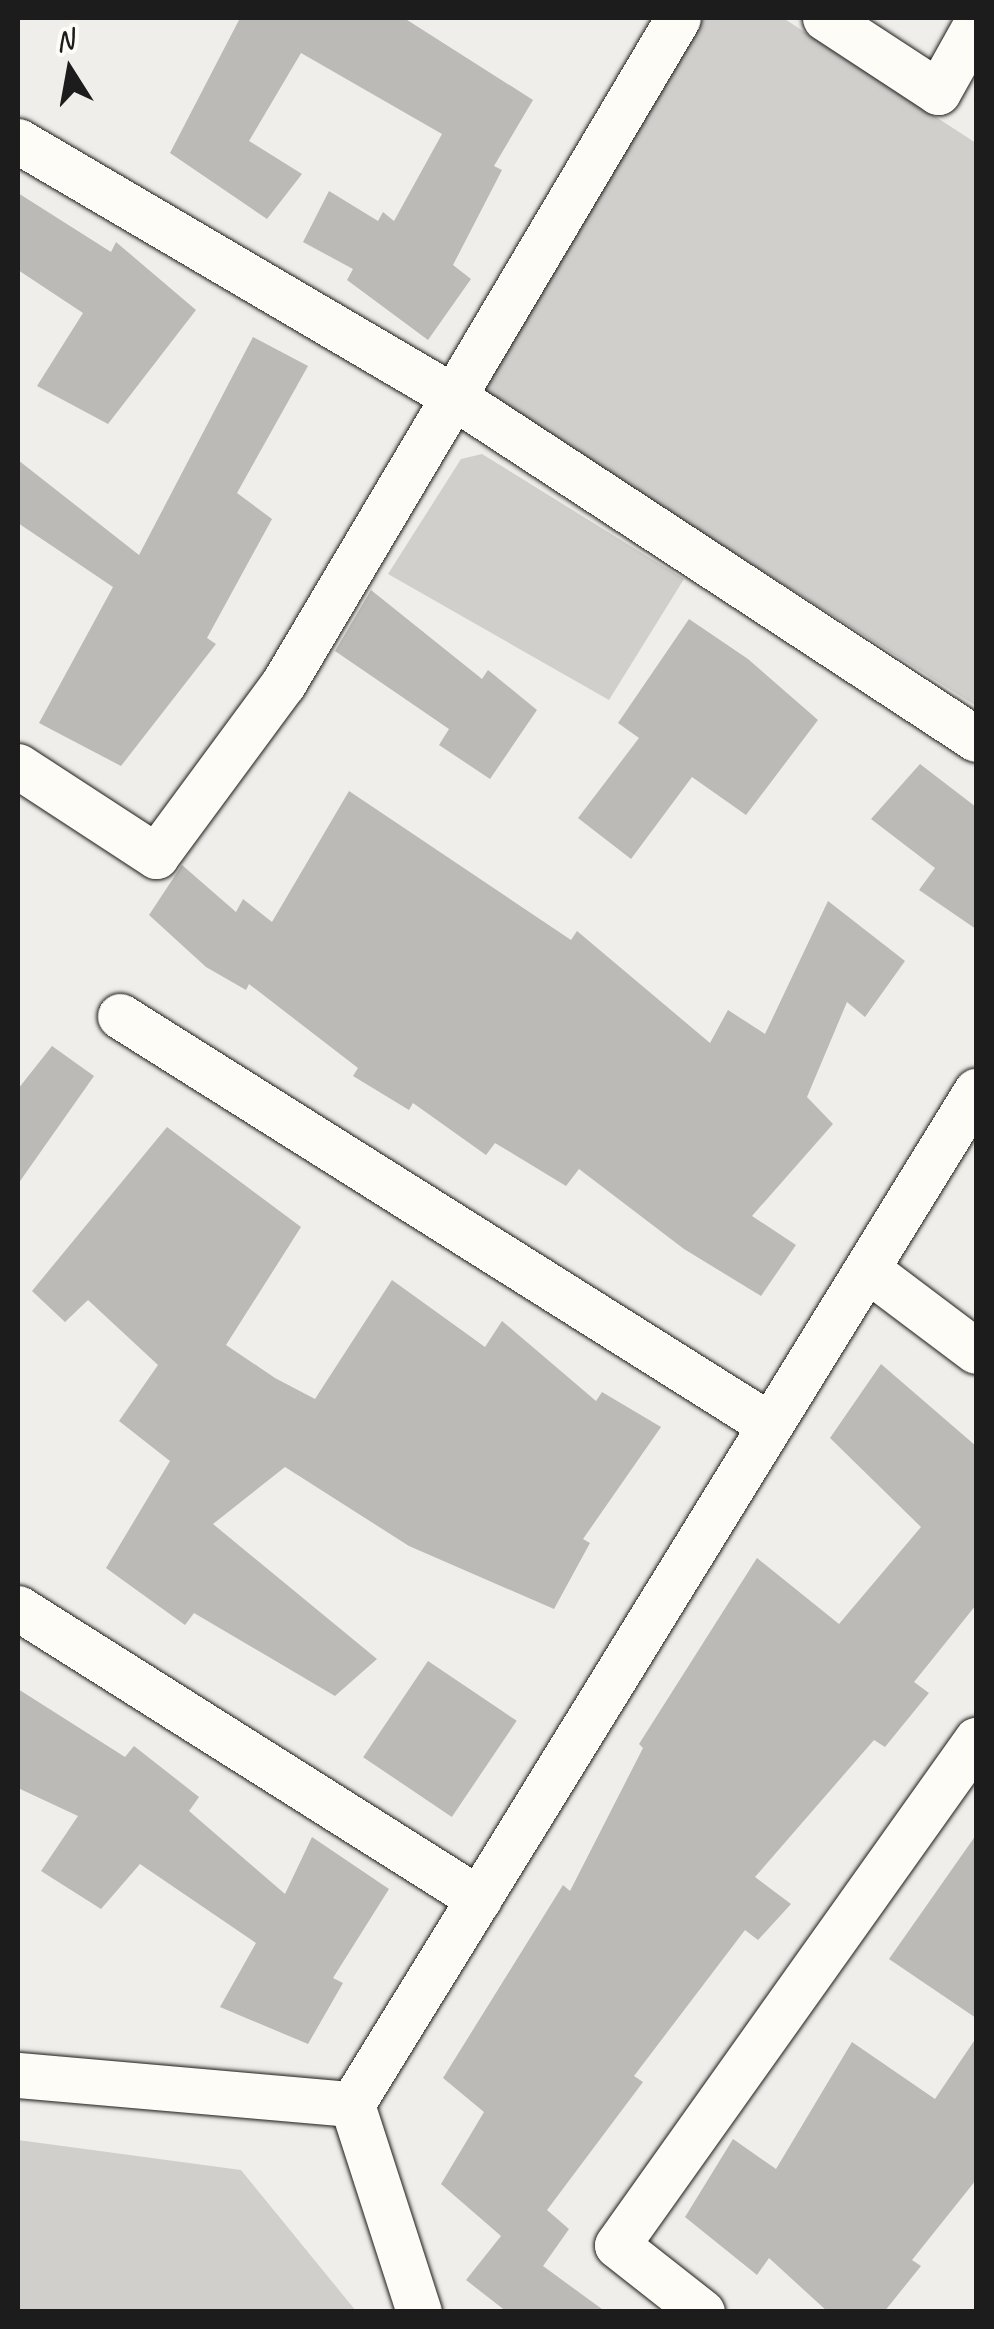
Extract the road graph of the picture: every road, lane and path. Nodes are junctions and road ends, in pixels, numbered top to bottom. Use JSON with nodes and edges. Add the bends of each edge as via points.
{"nodes":[{"id":1,"x":678,"y":18,"type":"edge"},
{"id":2,"x":825,"y":18,"type":"edge"},
{"id":3,"x":976,"y":24,"type":"edge"},
{"id":4,"x":18,"y":140,"type":"edge"},
{"id":5,"x":454,"y":398,"type":"junction"},
{"id":6,"x":976,"y":739,"type":"edge"},
{"id":7,"x":18,"y":766,"type":"edge"},
{"id":8,"x":120,"y":1016,"type":"dead end"},
{"id":9,"x":976,"y":1091,"type":"edge"},
{"id":10,"x":867,"y":1269,"type":"junction"},
{"id":11,"x":976,"y":1350,"type":"edge"},
{"id":12,"x":770,"y":1425,"type":"junction"},
{"id":13,"x":18,"y":1608,"type":"edge"},
{"id":14,"x":976,"y":1740,"type":"edge"},
{"id":15,"x":478,"y":1899,"type":"junction"},
{"id":16,"x":18,"y":2076,"type":"edge"},
{"id":17,"x":352,"y":2104,"type":"junction"},
{"id":18,"x":419,"y":2312,"type":"edge"},
{"id":19,"x":702,"y":2312,"type":"edge"}],
"edges":[{"from":1,"to":5,"type":"street"},
{"from":2,"to":3,"type":"street","via":[[938,92]]},
{"from":4,"to":5,"type":"street"},
{"from":5,"to":6,"type":"street"},
{"from":5,"to":7,"type":"street","via":[[284,684],[156,856]]},
{"from":8,"to":12,"type":"street"},
{"from":9,"to":10,"type":"street"},
{"from":10,"to":11,"type":"street"},
{"from":10,"to":12,"type":"street"},
{"from":12,"to":15,"type":"street"},
{"from":13,"to":15,"type":"street"},
{"from":14,"to":19,"type":"street","via":[[617,2245]]},
{"from":15,"to":17,"type":"street"},
{"from":16,"to":17,"type":"street"},
{"from":17,"to":18,"type":"street"}]}
